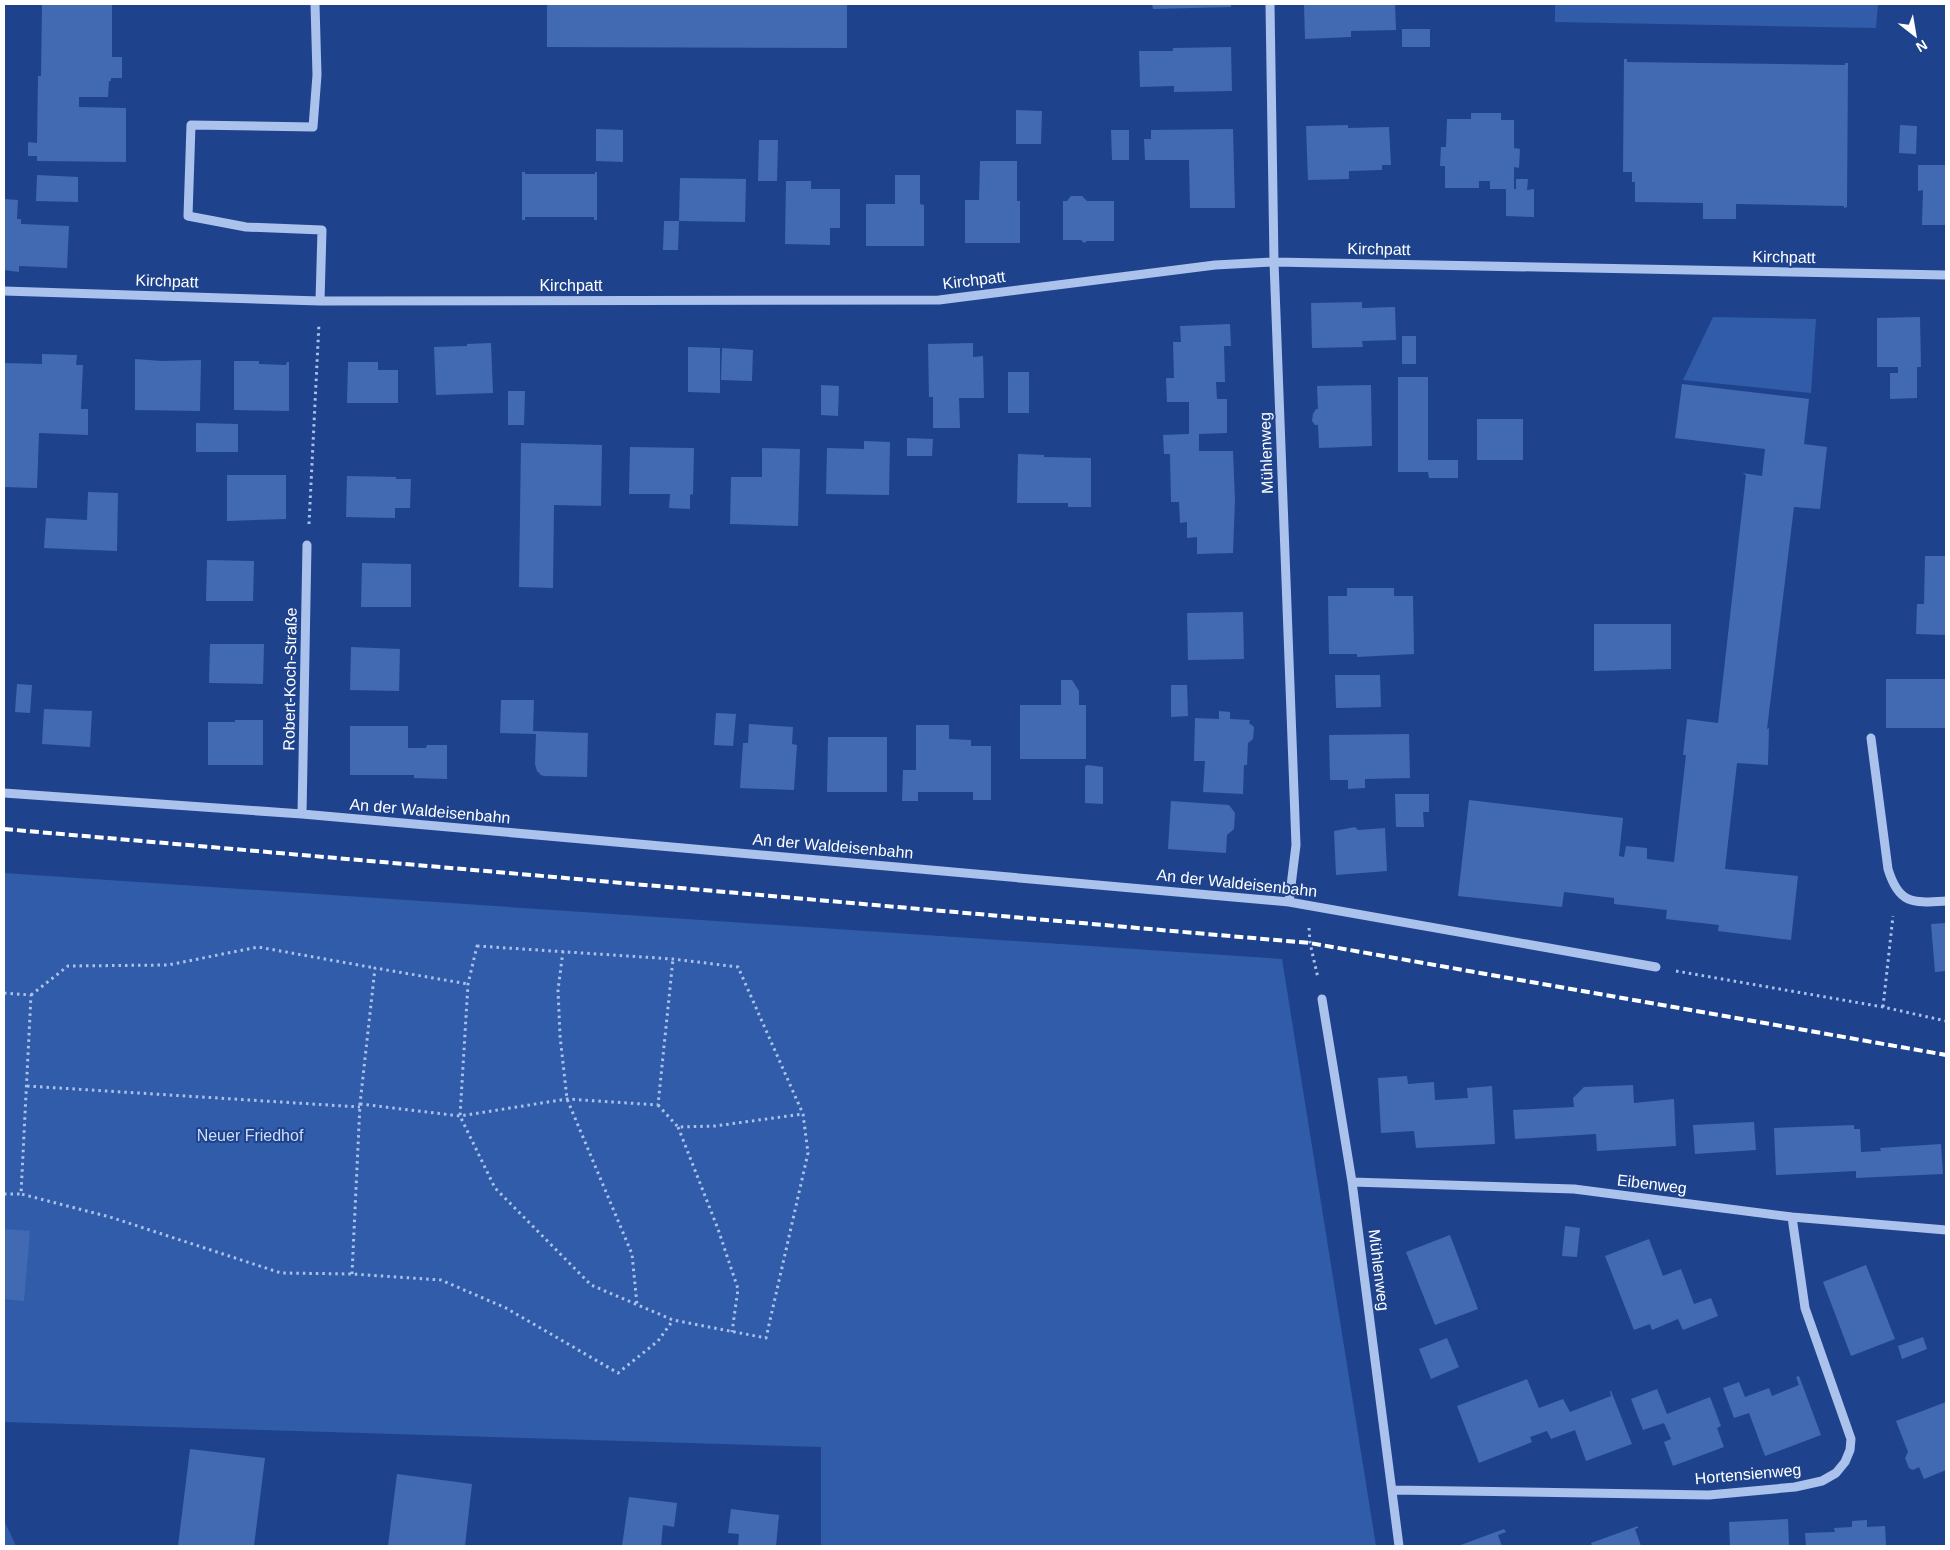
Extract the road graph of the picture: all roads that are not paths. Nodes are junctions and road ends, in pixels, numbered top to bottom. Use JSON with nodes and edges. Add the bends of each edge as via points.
{"nodes":[{"id":1,"x":315,"y":4,"type":"edge"},
{"id":2,"x":1270,"y":4,"type":"edge"},
{"id":3,"x":1274,"y":262,"type":"junction"},
{"id":4,"x":1946,"y":275,"type":"edge"},
{"id":5,"x":4,"y":291,"type":"edge"},
{"id":6,"x":320,"y":301,"type":"junction"},
{"id":7,"x":308,"y":544,"type":"road end"},
{"id":8,"x":1871,"y":738,"type":"dead end"},
{"id":9,"x":4,"y":793,"type":"edge"},
{"id":10,"x":302,"y":814,"type":"junction"},
{"id":11,"x":1946,"y":901,"type":"edge"},
{"id":12,"x":1289,"y":902,"type":"junction"},
{"id":13,"x":1656,"y":967,"type":"road end"},
{"id":14,"x":1322,"y":999,"type":"road end"},
{"id":15,"x":1352,"y":1182,"type":"junction"},
{"id":16,"x":1792,"y":1217,"type":"junction"},
{"id":17,"x":1946,"y":1230,"type":"edge"},
{"id":18,"x":1392,"y":1490,"type":"junction"},
{"id":19,"x":1400,"y":1546,"type":"edge"}],
"edges":[{"from":1,"to":6,"type":"street","via":[[317,75],[313,127],[191,125],[188,216],[246,226],[322,230]]},
{"from":2,"to":3,"type":"street","name":"Mühlenweg"},
{"from":3,"to":4,"type":"street","name":"Kirchpatt"},
{"from":3,"to":6,"type":"street","name":"Kirchpatt","via":[[1215,265],[939,300]]},
{"from":3,"to":12,"type":"street","name":"Mühlenweg","via":[[1296,845]]},
{"from":5,"to":6,"type":"street","name":"Kirchpatt"},
{"from":7,"to":10,"type":"street","name":"Robert-Koch-Straße"},
{"from":8,"to":11,"type":"street","via":[[1892,884],[1902,897],[1918,903]]},
{"from":9,"to":10,"type":"street","name":"An der Waldeisenbahn"},
{"from":10,"to":12,"type":"street","name":"An der Waldeisenbahn"},
{"from":12,"to":13,"type":"street","name":"An der Waldeisenbahn"},
{"from":14,"to":15,"type":"street","name":"Mühlenweg"},
{"from":15,"to":16,"type":"street","name":"Eibenweg","via":[[1574,1189]]},
{"from":15,"to":18,"type":"street","name":"Mühlenweg"},
{"from":16,"to":17,"type":"street","name":"Eibenweg"},
{"from":16,"to":18,"type":"street","name":"Hortensienweg","via":[[1805,1308],[1851,1438],[1845,1462],[1836,1473],[1822,1481],[1795,1488],[1709,1495]]},
{"from":18,"to":19,"type":"street","name":"Mühlenweg"}]}
